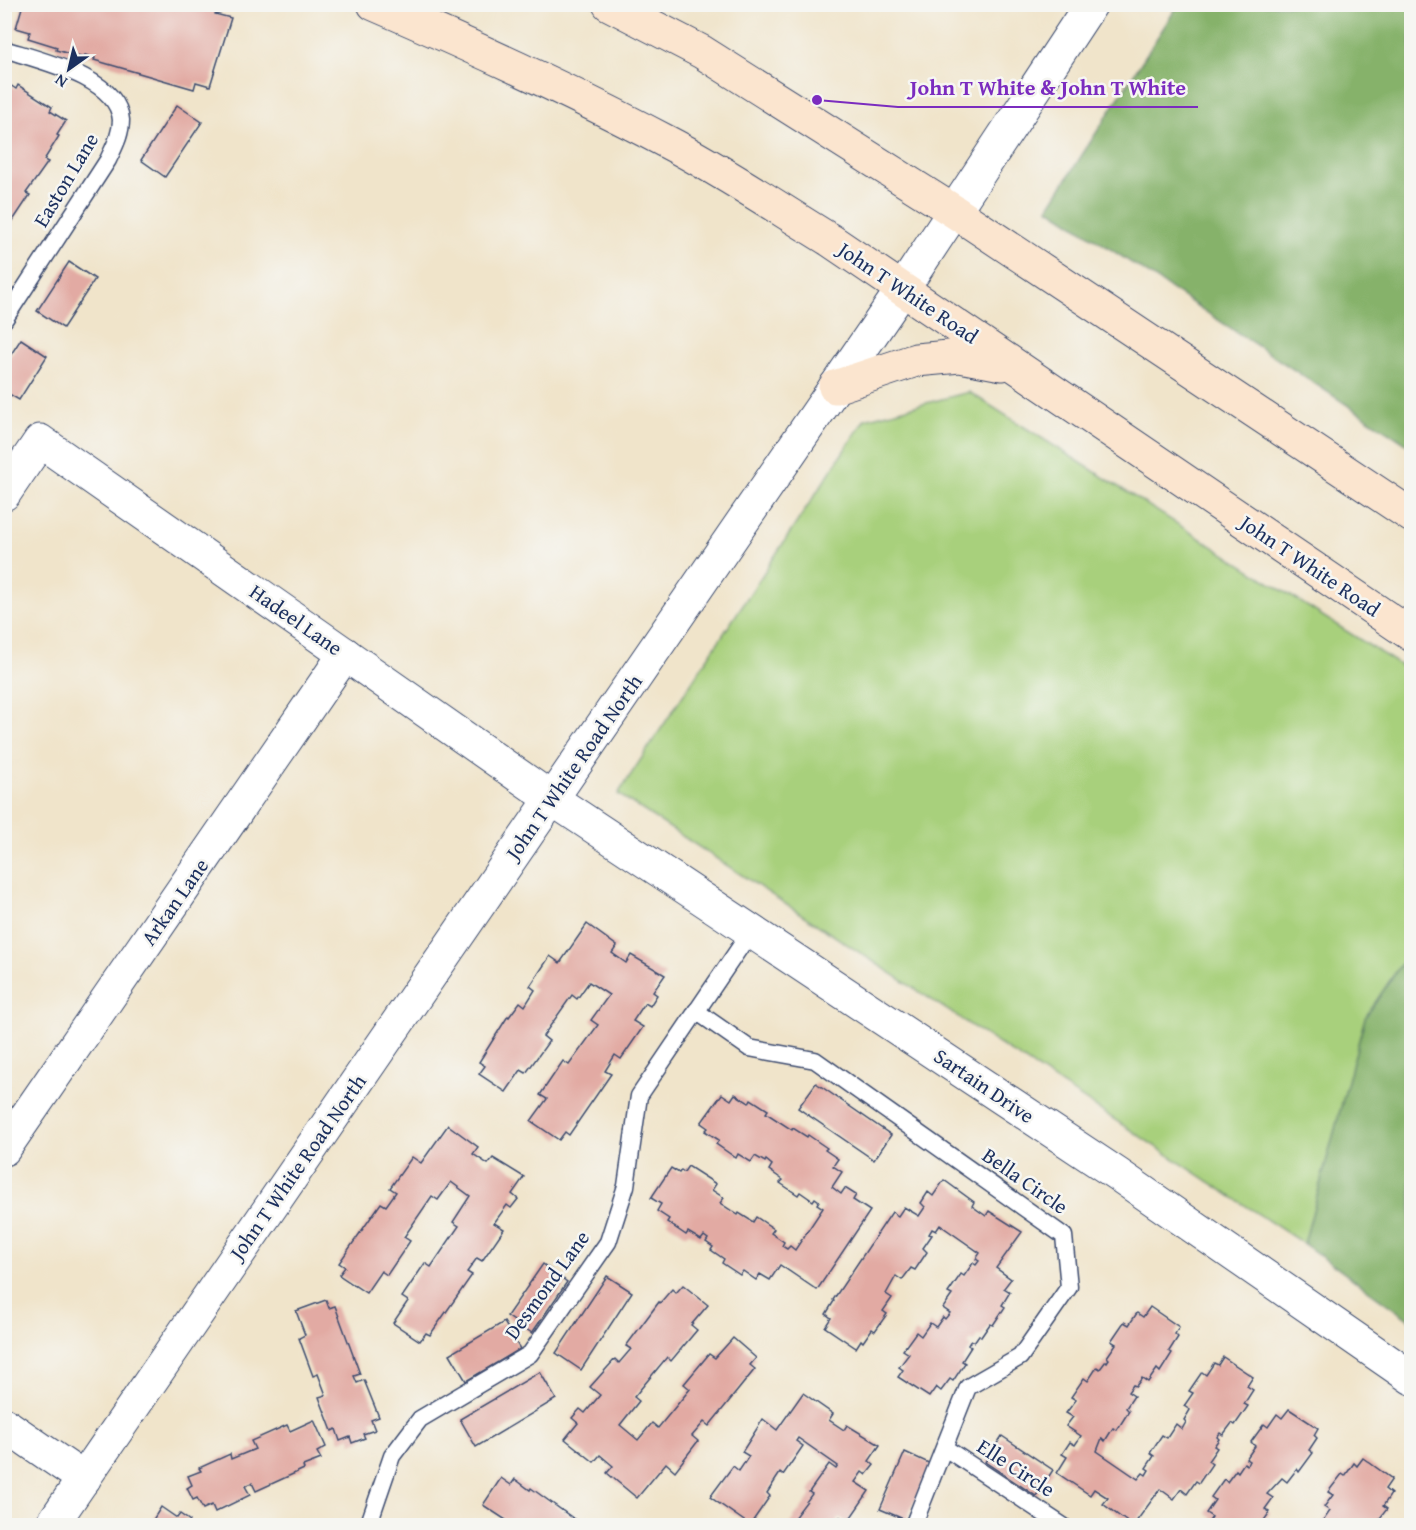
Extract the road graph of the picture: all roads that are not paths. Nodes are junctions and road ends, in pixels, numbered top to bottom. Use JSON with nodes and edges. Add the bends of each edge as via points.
{"nodes":[{"id":1,"x":374,"y":4,"type":"edge"},
{"id":2,"x":609,"y":4,"type":"edge"},
{"id":3,"x":1091,"y":4,"type":"edge"},
{"id":4,"x":4,"y":49,"type":"edge"},
{"id":5,"x":955,"y":212,"type":"junction"},
{"id":6,"x":902,"y":290,"type":"junction"},
{"id":7,"x":4,"y":320,"type":"edge"},
{"id":8,"x":1017,"y":367,"type":"junction"},
{"id":9,"x":835,"y":387,"type":"junction"},
{"id":10,"x":4,"y":494,"type":"edge"},
{"id":11,"x":1412,"y":516,"type":"edge"},
{"id":12,"x":1412,"y":635,"type":"edge"},
{"id":13,"x":345,"y":654,"type":"junction"},
{"id":14,"x":552,"y":799,"type":"junction"},
{"id":15,"x":751,"y":931,"type":"junction"},
{"id":16,"x":696,"y":1011,"type":"junction"},
{"id":17,"x":4,"y":1149,"type":"edge"},
{"id":18,"x":1412,"y":1378,"type":"edge"},
{"id":19,"x":4,"y":1424,"type":"edge"},
{"id":20,"x":945,"y":1448,"type":"junction"},
{"id":21,"x":84,"y":1479,"type":"junction"},
{"id":22,"x":51,"y":1526,"type":"edge"},
{"id":23,"x":368,"y":1526,"type":"edge"},
{"id":24,"x":913,"y":1526,"type":"edge"},
{"id":25,"x":1063,"y":1526,"type":"edge"}],
"edges":[{"from":1,"to":6,"type":"main road","name":"John T White Road","via":[[575,94],[669,143],[760,196]]},
{"from":2,"to":5,"type":"main road","via":[[702,52]]},
{"from":3,"to":5,"type":"street","name":"John T White Road North"},
{"from":4,"to":7,"type":"lane","name":"Easton Lane","via":[[95,83],[114,100],[121,119],[118,140],[108,160]]},
{"from":5,"to":6,"type":"street","name":"John T White Road North"},
{"from":5,"to":11,"type":"main road"},
{"from":6,"to":8,"type":"main road","name":"John T White Road"},
{"from":6,"to":9,"type":"street","name":"John T White Road North"},
{"from":8,"to":9,"type":"main road","via":[[960,356],[916,360]]},
{"from":8,"to":12,"type":"main road","name":"John T White Road"},
{"from":9,"to":14,"type":"street","name":"John T White Road North"},
{"from":10,"to":13,"type":"street","name":"Hadeel Lane","via":[[40,441]]},
{"from":13,"to":14,"type":"street","name":"Hadeel Lane"},
{"from":13,"to":17,"type":"street","name":"Arkan Lane"},
{"from":14,"to":15,"type":"street","name":"Sartain Drive"},
{"from":14,"to":21,"type":"street","name":"John T White Road North"},
{"from":15,"to":16,"type":"lane","name":"Desmond Lane"},
{"from":15,"to":18,"type":"street","name":"Sartain Drive","via":[[1117,1174]]},
{"from":16,"to":20,"type":"lane","name":"Bella Circle","via":[[749,1048],[815,1060],[1064,1236],[1069,1287],[1020,1357],[968,1387]]},
{"from":16,"to":23,"type":"lane","name":"Desmond Lane","via":[[639,1096],[626,1186],[608,1242],[530,1354],[420,1419],[392,1456]]},
{"from":19,"to":21,"type":"street"},
{"from":20,"to":24,"type":"lane","name":"Bella Circle"},
{"from":20,"to":25,"type":"lane","name":"Elle Circle"},
{"from":21,"to":22,"type":"street","name":"John T White Road North"}]}
